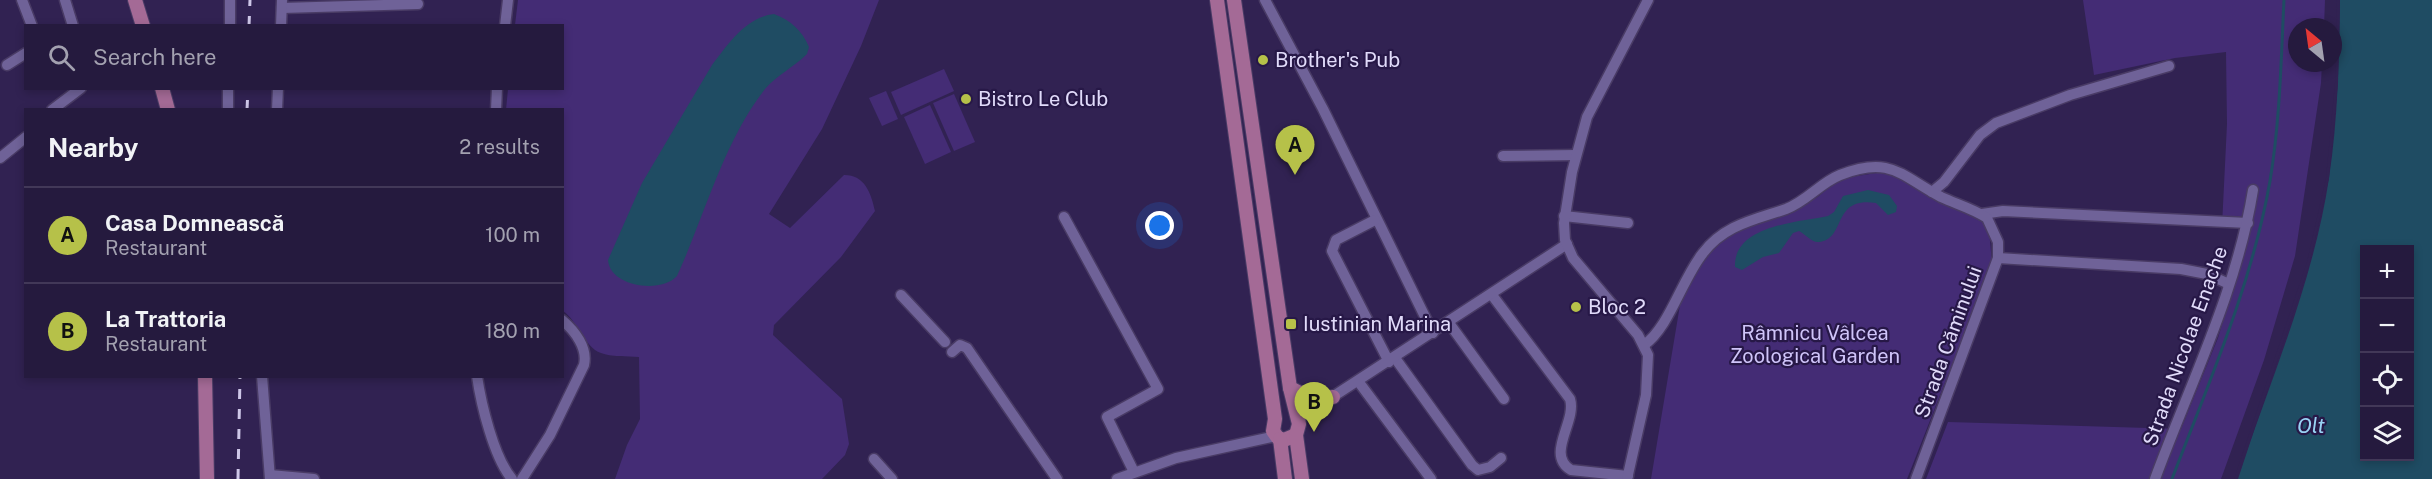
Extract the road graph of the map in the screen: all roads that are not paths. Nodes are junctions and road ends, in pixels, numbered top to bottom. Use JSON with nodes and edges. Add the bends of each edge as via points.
{"nodes":[{"id":1,"x":22,"y":0,"type":"edge"},
{"id":2,"x":65,"y":0,"type":"edge"},
{"id":3,"x":135,"y":0,"type":"edge"},
{"id":4,"x":230,"y":0,"type":"edge"},
{"id":5,"x":508,"y":0,"type":"edge"},
{"id":6,"x":1216,"y":0,"type":"edge"},
{"id":7,"x":1234,"y":0,"type":"edge"},
{"id":8,"x":1265,"y":0,"type":"edge"},
{"id":9,"x":1648,"y":0,"type":"edge"},
{"id":10,"x":282,"y":4,"type":"edge"},
{"id":11,"x":418,"y":4,"type":"dead end"},
{"id":12,"x":31,"y":24,"type":"edge"},
{"id":13,"x":72,"y":24,"type":"edge"},
{"id":14,"x":142,"y":24,"type":"edge"},
{"id":15,"x":230,"y":24,"type":"edge"},
{"id":16,"x":281,"y":24,"type":"edge"},
{"id":17,"x":505,"y":24,"type":"edge"},
{"id":18,"x":24,"y":54,"type":"edge"},
{"id":19,"x":7,"y":65,"type":"dead end"},
{"id":20,"x":2169,"y":66,"type":"dead end"},
{"id":21,"x":78,"y":90,"type":"edge"},
{"id":22,"x":163,"y":90,"type":"edge"},
{"id":23,"x":228,"y":90,"type":"edge"},
{"id":24,"x":278,"y":90,"type":"edge"},
{"id":25,"x":497,"y":90,"type":"edge"},
{"id":26,"x":55,"y":108,"type":"edge"},
{"id":27,"x":167,"y":108,"type":"edge"},
{"id":28,"x":228,"y":108,"type":"edge"},
{"id":29,"x":277,"y":108,"type":"edge"},
{"id":30,"x":496,"y":108,"type":"edge"},
{"id":31,"x":24,"y":139,"type":"edge"},
{"id":32,"x":1576,"y":154,"type":"junction"},
{"id":33,"x":1503,"y":156,"type":"dead end"},
{"id":34,"x":0,"y":158,"type":"edge"},
{"id":35,"x":2253,"y":190,"type":"dead end"},
{"id":36,"x":1932,"y":192,"type":"junction"},
{"id":37,"x":1564,"y":216,"type":"junction"},
{"id":38,"x":1985,"y":216,"type":"junction"},
{"id":39,"x":1064,"y":217,"type":"dead end"},
{"id":40,"x":1375,"y":220,"type":"junction"},
{"id":41,"x":1628,"y":223,"type":"dead end"},
{"id":42,"x":2248,"y":223,"type":"junction"},
{"id":43,"x":1567,"y":244,"type":"junction"},
{"id":44,"x":1998,"y":258,"type":"junction"},
{"id":45,"x":2229,"y":284,"type":"junction"},
{"id":46,"x":1492,"y":295,"type":"junction"},
{"id":47,"x":901,"y":296,"type":"dead end"},
{"id":48,"x":564,"y":322,"type":"edge"},
{"id":49,"x":1449,"y":323,"type":"junction"},
{"id":50,"x":1433,"y":333,"type":"junction"},
{"id":51,"x":1644,"y":345,"type":"junction"},
{"id":52,"x":1392,"y":360,"type":"junction"},
{"id":53,"x":204,"y":378,"type":"edge"},
{"id":54,"x":262,"y":378,"type":"edge"},
{"id":55,"x":478,"y":378,"type":"edge"},
{"id":56,"x":1358,"y":381,"type":"junction"},
{"id":57,"x":1290,"y":388,"type":"junction"},
{"id":58,"x":1333,"y":397,"type":"junction"},
{"id":59,"x":1504,"y":399,"type":"dead end"},
{"id":60,"x":1297,"y":419,"type":"junction"},
{"id":61,"x":1276,"y":430,"type":"junction"},
{"id":62,"x":1296,"y":435,"type":"junction"},
{"id":63,"x":1501,"y":458,"type":"dead end"},
{"id":64,"x":874,"y":459,"type":"dead end"},
{"id":65,"x":1134,"y":472,"type":"junction"},
{"id":66,"x":270,"y":477,"type":"edge"},
{"id":67,"x":1627,"y":477,"type":"edge"},
{"id":68,"x":207,"y":479,"type":"edge"},
{"id":69,"x":314,"y":479,"type":"edge"},
{"id":70,"x":512,"y":479,"type":"edge"},
{"id":71,"x":522,"y":479,"type":"edge"},
{"id":72,"x":892,"y":479,"type":"edge"},
{"id":73,"x":1057,"y":479,"type":"edge"},
{"id":74,"x":1117,"y":479,"type":"edge"},
{"id":75,"x":1285,"y":479,"type":"edge"},
{"id":76,"x":1302,"y":479,"type":"edge"},
{"id":77,"x":1431,"y":479,"type":"edge"},
{"id":78,"x":1916,"y":479,"type":"edge"},
{"id":79,"x":2155,"y":479,"type":"edge"}],
"edges":[{"from":1,"to":12,"type":"street"},
{"from":2,"to":13,"type":"street"},
{"from":3,"to":14,"type":"main road"},
{"from":4,"to":15,"type":"street"},
{"from":5,"to":17,"type":"street"},
{"from":6,"to":61,"type":"main road"},
{"from":7,"to":57,"type":"main road"},
{"from":8,"to":40,"type":"street","via":[[1323,109]]},
{"from":9,"to":32,"type":"street","via":[[1593,102]]},
{"from":10,"to":11,"type":"street"},
{"from":10,"to":16,"type":"street"},
{"from":18,"to":19,"type":"street"},
{"from":20,"to":36,"type":"street","via":[[2070,95],[1996,123],[1980,135]]},
{"from":21,"to":26,"type":"street"},
{"from":22,"to":27,"type":"main road"},
{"from":23,"to":28,"type":"street"},
{"from":24,"to":29,"type":"street"},
{"from":25,"to":30,"type":"street"},
{"from":31,"to":34,"type":"street"},
{"from":32,"to":33,"type":"street"},
{"from":32,"to":37,"type":"street"},
{"from":35,"to":42,"type":"street","name":"Strada Nicolae Enache"},
{"from":36,"to":38,"type":"street"},
{"from":36,"to":51,"type":"street","via":[[1898,170],[1849,172],[1830,180],[1797,204],[1736,225],[1704,250],[1658,333]]},
{"from":37,"to":41,"type":"street"},
{"from":37,"to":43,"type":"street"},
{"from":38,"to":42,"type":"street","via":[[2003,211]]},
{"from":38,"to":44,"type":"street","name":"Strada Căminului","via":[[1998,242]]},
{"from":39,"to":65,"type":"street","via":[[1158,389],[1107,417]]},
{"from":40,"to":50,"type":"street"},
{"from":40,"to":52,"type":"street","via":[[1336,240],[1332,251]]},
{"from":42,"to":45,"type":"street","name":"Strada Nicolae Enache"},
{"from":43,"to":46,"type":"street"},
{"from":43,"to":51,"type":"street","via":[[1580,268]]},
{"from":44,"to":45,"type":"street","via":[[2181,269],[2208,274]]},
{"from":44,"to":78,"type":"street","name":"Strada Căminului"},
{"from":45,"to":79,"type":"street","name":"Strada Nicolae Enache"},
{"from":46,"to":49,"type":"street"},
{"from":46,"to":67,"type":"street","via":[[1570,399],[1571,414],[1559,454],[1563,465],[1571,470]]},
{"from":47,"to":73,"type":"street","via":[[948,347],[967,348]]},
{"from":48,"to":71,"type":"street","via":[[582,345],[586,358],[550,435]]},
{"from":49,"to":50,"type":"street"},
{"from":49,"to":59,"type":"street"},
{"from":50,"to":52,"type":"street"},
{"from":51,"to":67,"type":"street","via":[[1648,380]]},
{"from":52,"to":56,"type":"street"},
{"from":52,"to":63,"type":"street","via":[[1472,465],[1484,470]]},
{"from":53,"to":68,"type":"main road"},
{"from":54,"to":66,"type":"street"},
{"from":55,"to":70,"type":"street","via":[[491,431]]},
{"from":56,"to":58,"type":"street"},
{"from":56,"to":77,"type":"street"},
{"from":57,"to":58,"type":"main road","via":[[1312,399]]},
{"from":57,"to":60,"type":"main road"},
{"from":58,"to":60,"type":"street"},
{"from":60,"to":61,"type":"main road","via":[[1283,414]]},
{"from":60,"to":62,"type":"main road"},
{"from":61,"to":62,"type":"main road","via":[[1289,440]]},
{"from":61,"to":65,"type":"street","via":[[1253,440]]},
{"from":61,"to":75,"type":"main road"},
{"from":62,"to":76,"type":"main road"},
{"from":64,"to":72,"type":"street"},
{"from":65,"to":74,"type":"street"},
{"from":66,"to":69,"type":"street"}]}
